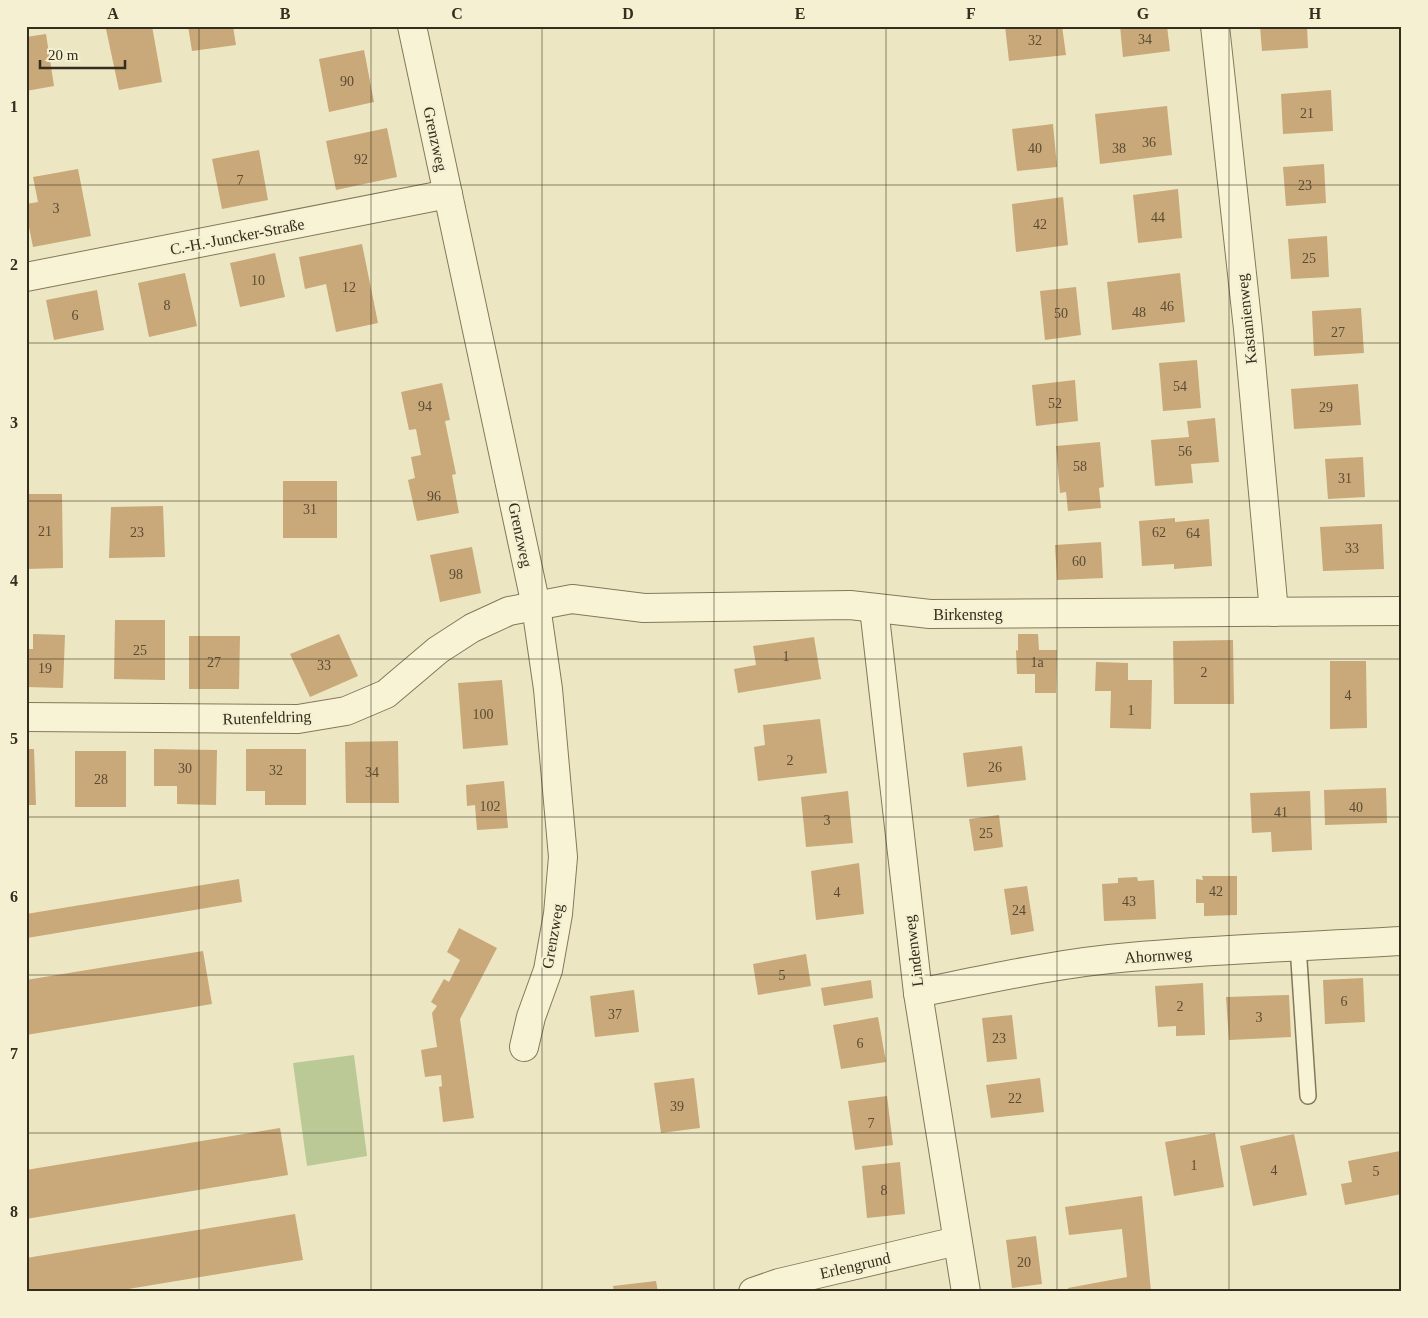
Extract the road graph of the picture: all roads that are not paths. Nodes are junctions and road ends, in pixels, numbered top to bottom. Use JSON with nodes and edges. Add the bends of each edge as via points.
{"nodes":[{"id":1,"x":412,"y":26,"type":"edge"},
{"id":2,"x":1216,"y":26,"type":"edge"},
{"id":3,"x":448,"y":194,"type":"junction"},
{"id":4,"x":26,"y":277,"type":"edge"},
{"id":5,"x":536,"y":606,"type":"junction"},
{"id":6,"x":874,"y":608,"type":"junction"},
{"id":7,"x":1274,"y":612,"type":"junction"},
{"id":8,"x":1402,"y":612,"type":"edge"},
{"id":9,"x":26,"y":717,"type":"edge"},
{"id":10,"x":1402,"y":941,"type":"edge"},
{"id":11,"x":1298,"y":946,"type":"junction"},
{"id":12,"x":918,"y":993,"type":"junction"},
{"id":13,"x":524,"y":1047,"type":"dead end"},
{"id":14,"x":1308,"y":1096,"type":"dead end"},
{"id":15,"x":957,"y":1241,"type":"junction"},
{"id":16,"x":753,"y":1292,"type":"edge"},
{"id":17,"x":966,"y":1292,"type":"edge"}],
"edges":[{"from":1,"to":3,"type":"street","name":"Grenzweg"},
{"from":2,"to":7,"type":"street","name":"Kastanienweg"},
{"from":3,"to":4,"type":"street","name":"C.-H.-Juncker-Straße"},
{"from":3,"to":5,"type":"street","name":"Grenzweg"},
{"from":5,"to":6,"type":"street","name":"Birkensteg","via":[[572,599],[644,608],[850,605]]},
{"from":5,"to":9,"type":"street","name":"Rutenfeldring","via":[[508,611],[472,628],[438,650],[386,694],[346,711],[298,720]]},
{"from":5,"to":13,"type":"street","name":"Grenzweg","via":[[548,688],[563,857],[558,914],[548,970]]},
{"from":6,"to":7,"type":"street","name":"Birkensteg","via":[[930,614]]},
{"from":6,"to":12,"type":"street","name":"Lindenweg"},
{"from":7,"to":8,"type":"street","name":"Birkensteg"},
{"from":10,"to":11,"type":"street","name":"Ahornweg"},
{"from":11,"to":12,"type":"street","name":"Ahornweg","via":[[1129,957],[1029,970]]},
{"from":11,"to":14,"type":"lane"},
{"from":12,"to":15,"type":"street","name":"Lindenweg"},
{"from":15,"to":16,"type":"street","name":"Erlengrund","via":[[778,1283]]},
{"from":15,"to":17,"type":"street","name":"Lindenweg"}]}
